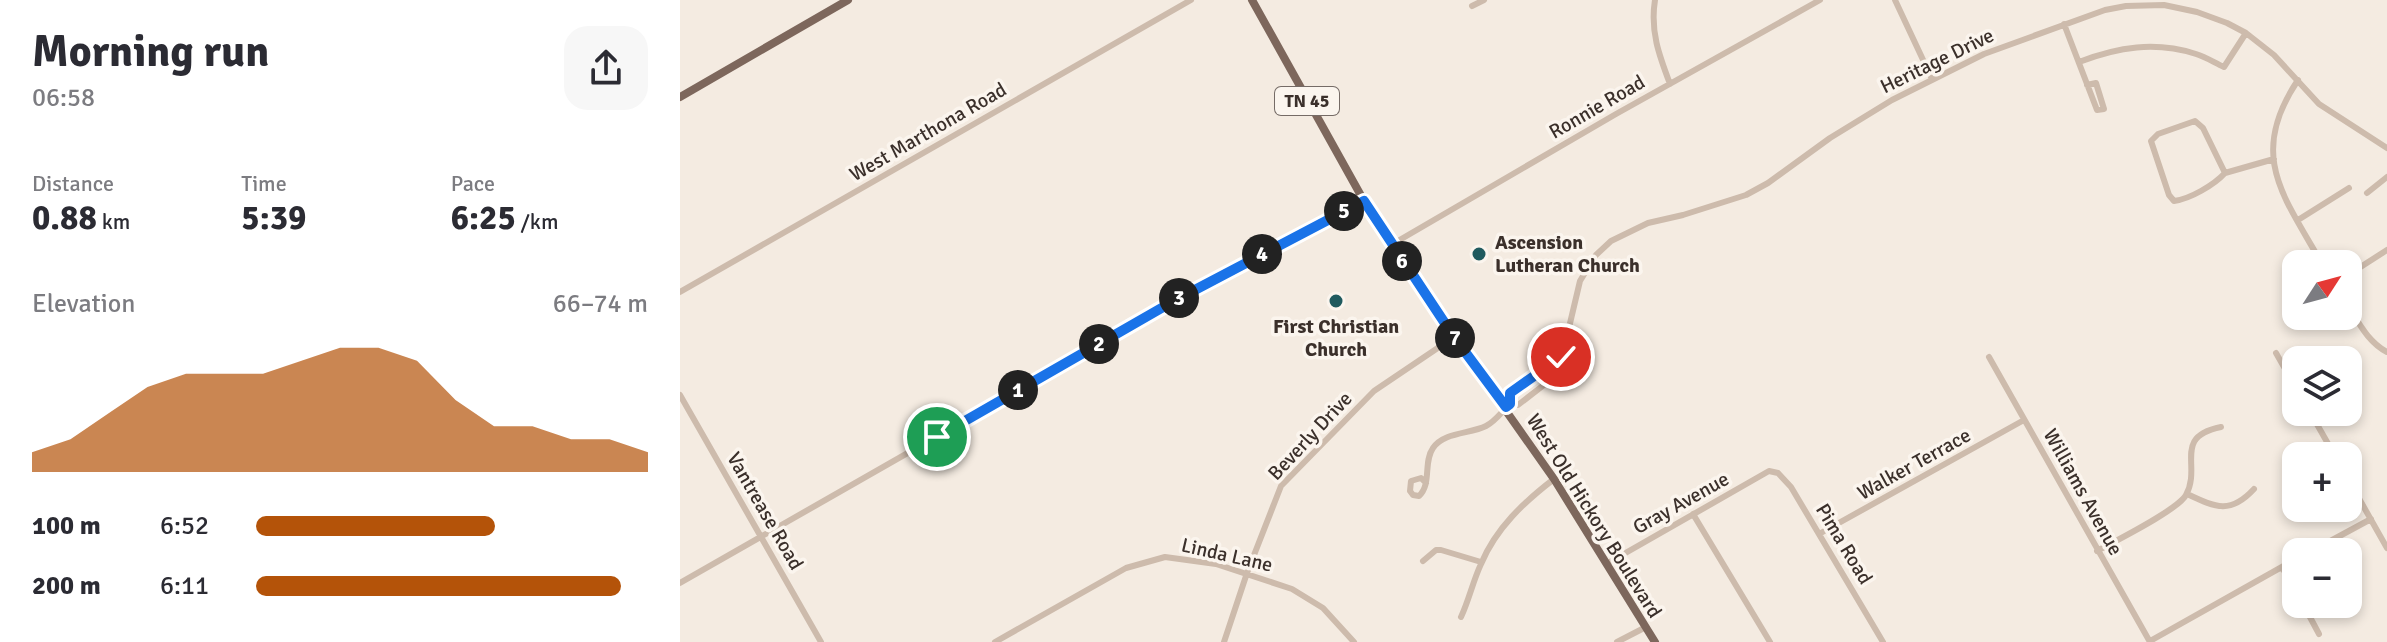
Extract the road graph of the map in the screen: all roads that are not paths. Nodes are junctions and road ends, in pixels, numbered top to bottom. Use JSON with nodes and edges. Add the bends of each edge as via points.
{"nodes":[{"id":1,"x":848,"y":0,"type":"edge"},
{"id":2,"x":1191,"y":0,"type":"edge"},
{"id":3,"x":1252,"y":0,"type":"edge"},
{"id":4,"x":1484,"y":0,"type":"edge"},
{"id":5,"x":1655,"y":0,"type":"edge"},
{"id":6,"x":1820,"y":0,"type":"edge"},
{"id":7,"x":1895,"y":0,"type":"edge"},
{"id":8,"x":1472,"y":6,"type":"dead end"},
{"id":9,"x":2064,"y":24,"type":"junction"},
{"id":10,"x":2246,"y":33,"type":"junction"},
{"id":11,"x":2079,"y":62,"type":"junction"},
{"id":12,"x":1932,"y":79,"type":"junction"},
{"id":13,"x":2298,"y":80,"type":"junction"},
{"id":14,"x":1670,"y":84,"type":"junction"},
{"id":15,"x":2087,"y":85,"type":"dead end"},
{"id":16,"x":680,"y":97,"type":"edge"},
{"id":17,"x":2387,"y":148,"type":"edge"},
{"id":18,"x":2274,"y":159,"type":"junction"},
{"id":19,"x":2225,"y":173,"type":"junction"},
{"id":20,"x":2387,"y":177,"type":"edge"},
{"id":21,"x":2349,"y":188,"type":"dead end"},
{"id":22,"x":2367,"y":193,"type":"dead end"},
{"id":23,"x":1364,"y":201,"type":"junction"},
{"id":24,"x":2298,"y":220,"type":"junction"},
{"id":25,"x":1391,"y":245,"type":"junction"},
{"id":26,"x":2314,"y":250,"type":"edge"},
{"id":27,"x":2387,"y":250,"type":"edge"},
{"id":28,"x":2362,"y":266,"type":"edge"},
{"id":29,"x":680,"y":292,"type":"edge"},
{"id":30,"x":2362,"y":327,"type":"edge"},
{"id":31,"x":1454,"y":337,"type":"junction"},
{"id":32,"x":2387,"y":352,"type":"edge"},
{"id":33,"x":2276,"y":353,"type":"dead end"},
{"id":34,"x":1561,"y":357,"type":"junction"},
{"id":35,"x":1989,"y":357,"type":"dead end"},
{"id":36,"x":2282,"y":364,"type":"edge"},
{"id":37,"x":680,"y":395,"type":"edge"},
{"id":38,"x":1508,"y":406,"type":"junction"},
{"id":39,"x":2024,"y":420,"type":"junction"},
{"id":40,"x":2221,"y":427,"type":"dead end"},
{"id":41,"x":1769,"y":471,"type":"joint"},
{"id":42,"x":1554,"y":479,"type":"junction"},
{"id":43,"x":1426,"y":483,"type":"dead end"},
{"id":44,"x":2254,"y":489,"type":"dead end"},
{"id":45,"x":2187,"y":494,"type":"junction"},
{"id":46,"x":2362,"y":503,"type":"edge"},
{"id":47,"x":1693,"y":514,"type":"junction"},
{"id":48,"x":2371,"y":519,"type":"junction"},
{"id":49,"x":1819,"y":534,"type":"junction"},
{"id":50,"x":761,"y":537,"type":"junction"},
{"id":51,"x":2336,"y":538,"type":"edge"},
{"id":52,"x":2387,"y":548,"type":"edge"},
{"id":53,"x":2097,"y":551,"type":"junction"},
{"id":54,"x":1423,"y":561,"type":"dead end"},
{"id":55,"x":1481,"y":562,"type":"junction"},
{"id":56,"x":1608,"y":563,"type":"junction"},
{"id":57,"x":2282,"y":567,"type":"edge"},
{"id":58,"x":1247,"y":573,"type":"junction"},
{"id":59,"x":680,"y":583,"type":"edge"},
{"id":60,"x":1461,"y":617,"type":"dead end"},
{"id":61,"x":2310,"y":618,"type":"edge"},
{"id":62,"x":1646,"y":627,"type":"junction"},
{"id":63,"x":2319,"y":634,"type":"dead end"},
{"id":64,"x":821,"y":642,"type":"edge"},
{"id":65,"x":995,"y":642,"type":"edge"},
{"id":66,"x":1224,"y":642,"type":"edge"},
{"id":67,"x":1354,"y":642,"type":"edge"},
{"id":68,"x":1617,"y":642,"type":"edge"},
{"id":69,"x":1655,"y":642,"type":"edge"},
{"id":70,"x":1770,"y":642,"type":"edge"},
{"id":71,"x":1883,"y":642,"type":"edge"},
{"id":72,"x":2150,"y":642,"type":"edge"}],
"edges":[{"from":1,"to":16,"type":"main road"},
{"from":2,"to":29,"type":"street","name":"West Marthona Road"},
{"from":3,"to":23,"type":"main road","name":"West Old Hickory Boulevard","number":"TN 45"},
{"from":4,"to":8,"type":"street"},
{"from":5,"to":14,"type":"street","via":[[1654,40]]},
{"from":6,"to":14,"type":"street","name":"Ronnie Road"},
{"from":7,"to":12,"type":"street"},
{"from":9,"to":10,"type":"street","name":"Heritage Drive","via":[[2115,7],[2154,4],[2208,15]]},
{"from":9,"to":11,"type":"street"},
{"from":9,"to":12,"type":"street","name":"Heritage Drive"},
{"from":10,"to":11,"type":"street","via":[[2221,66],[2197,54],[2152,46],[2119,49]]},
{"from":10,"to":13,"type":"street","name":"Heritage Drive"},
{"from":11,"to":15,"type":"street"},
{"from":12,"to":34,"type":"street","name":"Heritage Drive","via":[[1856,121],[1746,195],[1648,223],[1611,241],[1580,281]]},
{"from":13,"to":17,"type":"street","name":"Heritage Drive","via":[[2319,104]]},
{"from":13,"to":18,"type":"street","via":[[2276,119]]},
{"from":14,"to":25,"type":"street","name":"Ronnie Road"},
{"from":18,"to":19,"type":"street"},
{"from":18,"to":24,"type":"street","via":[[2277,183]]},
{"from":19,"to":19,"type":"street","via":[[2174,201],[2151,141],[2195,121]]},
{"from":20,"to":22,"type":"street"},
{"from":21,"to":24,"type":"street"},
{"from":23,"to":25,"type":"main road","name":"West Old Hickory Boulevard","number":"TN 45"},
{"from":23,"to":50,"type":"street","via":[[1181,296]]},
{"from":24,"to":26,"type":"street"},
{"from":25,"to":31,"type":"main road","name":"West Old Hickory Boulevard","number":"TN 45"},
{"from":27,"to":28,"type":"street"},
{"from":30,"to":32,"type":"street"},
{"from":31,"to":38,"type":"main road","name":"West Old Hickory Boulevard","number":"TN 45"},
{"from":31,"to":58,"type":"street","name":"Beverly Drive","via":[[1374,391],[1281,486]]},
{"from":33,"to":36,"type":"street"},
{"from":34,"to":38,"type":"street","name":"Heritage Drive","via":[[1510,393]]},
{"from":34,"to":38,"type":"street","name":"Heritage Drive","via":[[1558,374],[1518,405]]},
{"from":35,"to":39,"type":"street","name":"Williams Avenue"},
{"from":37,"to":50,"type":"street","name":"Vantrease Road"},
{"from":38,"to":42,"type":"main road","name":"West Old Hickory Boulevard","number":"TN 45"},
{"from":38,"to":43,"type":"street","name":"Heritage Drive","via":[[1483,427],[1431,449]]},
{"from":39,"to":49,"type":"street","name":"Walker Terrace"},
{"from":39,"to":53,"type":"street","name":"Williams Avenue"},
{"from":40,"to":45,"type":"street","via":[[2198,436],[2193,444]]},
{"from":41,"to":47,"type":"street","name":"Gray Avenue"},
{"from":41,"to":49,"type":"street","name":"Pima Road","via":[[1785,479]]},
{"from":42,"to":55,"type":"street","via":[[1507,521]]},
{"from":42,"to":56,"type":"main road","name":"West Old Hickory Boulevard","number":"TN 45"},
{"from":44,"to":45,"type":"street","via":[[2229,507]]},
{"from":45,"to":53,"type":"street","via":[[2176,506]]},
{"from":46,"to":48,"type":"street"},
{"from":47,"to":56,"type":"street","name":"Gray Avenue"},
{"from":47,"to":70,"type":"street"},
{"from":48,"to":51,"type":"street"},
{"from":48,"to":52,"type":"street"},
{"from":49,"to":71,"type":"street","name":"Pima Road"},
{"from":50,"to":59,"type":"street"},
{"from":50,"to":64,"type":"street","name":"Vantrease Road"},
{"from":53,"to":72,"type":"street","name":"Williams Avenue"},
{"from":54,"to":55,"type":"street","via":[[1441,550]]},
{"from":55,"to":60,"type":"street"},
{"from":56,"to":62,"type":"main road","name":"West Old Hickory Boulevard","number":"TN 45"},
{"from":57,"to":72,"type":"street"},
{"from":58,"to":65,"type":"street","name":"Linda Lane","via":[[1188,559],[1154,559],[1126,568]]},
{"from":58,"to":66,"type":"street","name":"Beverly Drive"},
{"from":58,"to":67,"type":"street","name":"Linda Lane","via":[[1316,602]]},
{"from":61,"to":63,"type":"street"},
{"from":62,"to":68,"type":"street"},
{"from":62,"to":69,"type":"main road","name":"West Old Hickory Boulevard","number":"TN 45"}]}
